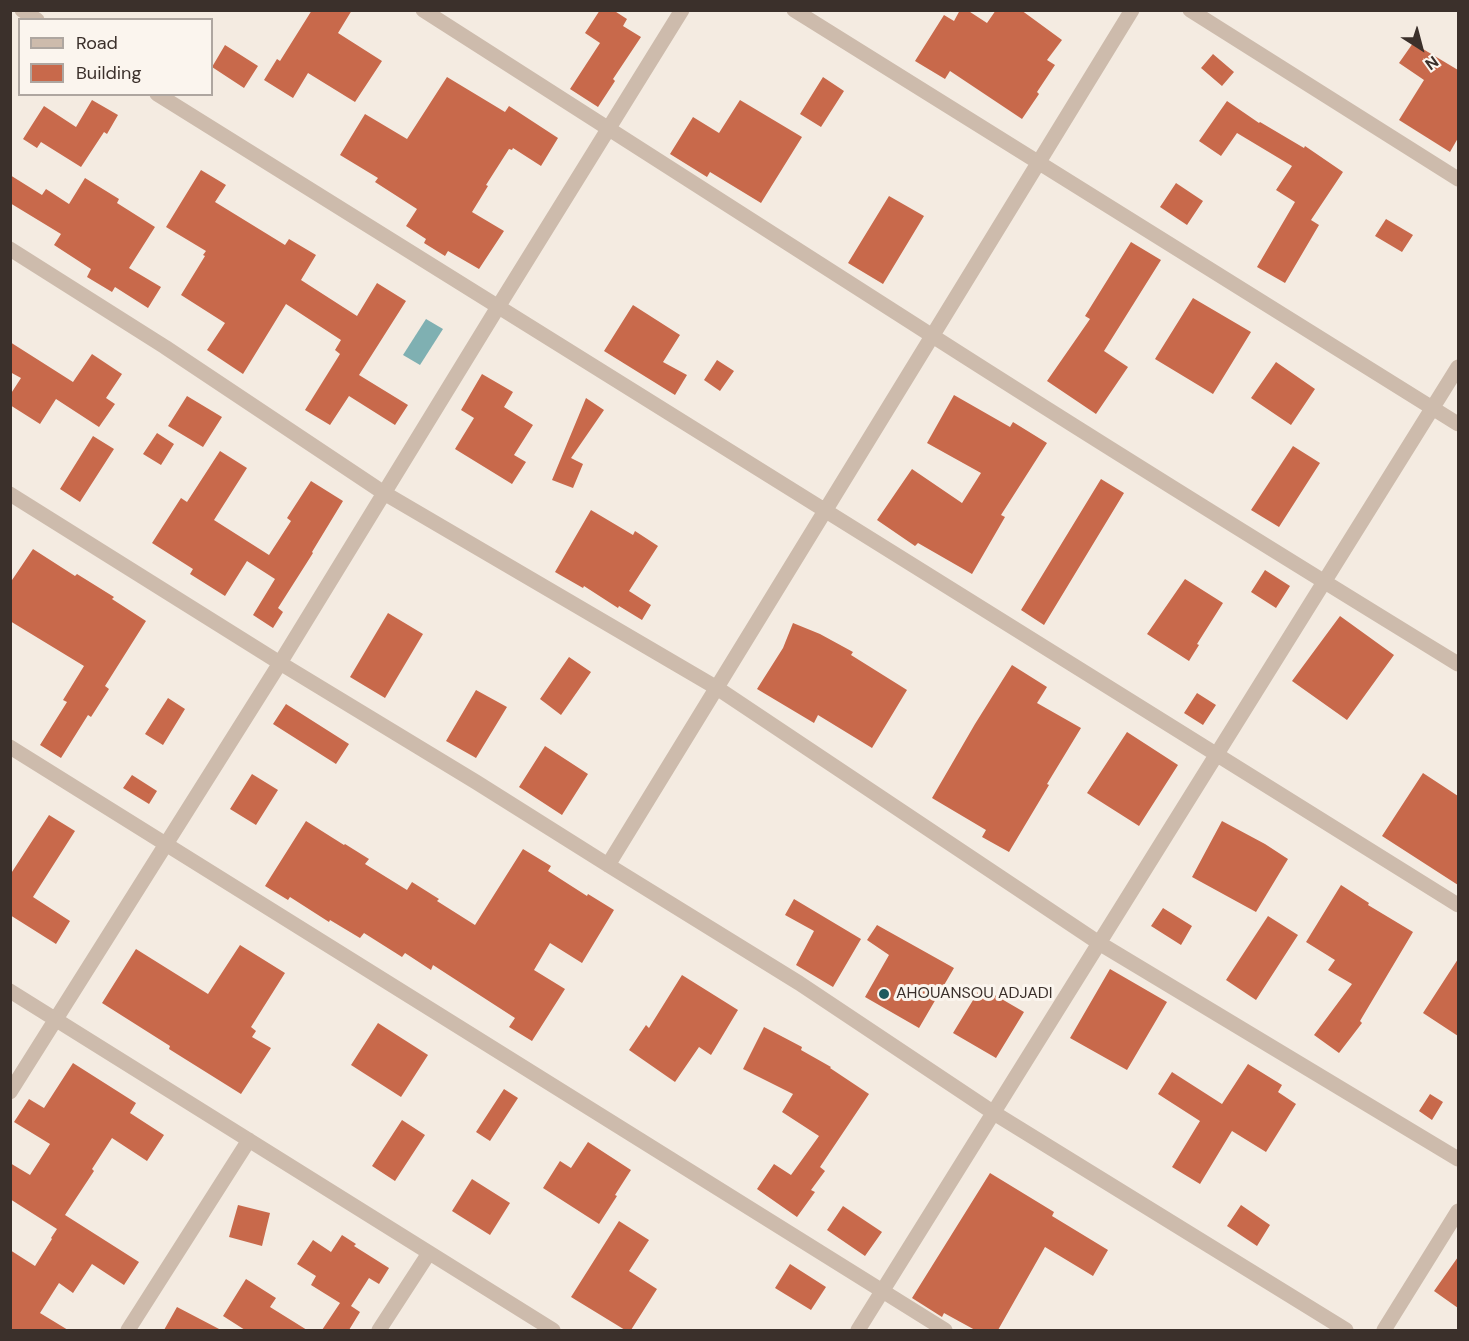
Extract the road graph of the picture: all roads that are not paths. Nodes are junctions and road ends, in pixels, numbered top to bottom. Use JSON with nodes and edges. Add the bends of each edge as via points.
{"nodes":[{"id":1,"x":423,"y":10,"type":"edge"},
{"id":2,"x":681,"y":10,"type":"edge"},
{"id":3,"x":794,"y":10,"type":"edge"},
{"id":4,"x":1132,"y":10,"type":"edge"},
{"id":5,"x":1190,"y":10,"type":"edge"},
{"id":6,"x":160,"y":96,"type":"edge"},
{"id":7,"x":609,"y":128,"type":"junction"},
{"id":8,"x":1038,"y":163,"type":"junction"},
{"id":9,"x":1458,"y":179,"type":"edge"},
{"id":10,"x":10,"y":249,"type":"edge"},
{"id":11,"x":498,"y":307,"type":"junction"},
{"id":12,"x":932,"y":336,"type":"junction"},
{"id":13,"x":1458,"y":367,"type":"edge"},
{"id":14,"x":1433,"y":408,"type":"junction"},
{"id":15,"x":1458,"y":424,"type":"edge"},
{"id":16,"x":384,"y":493,"type":"junction"},
{"id":17,"x":10,"y":494,"type":"edge"},
{"id":18,"x":825,"y":511,"type":"junction"},
{"id":19,"x":1324,"y":582,"type":"junction"},
{"id":20,"x":280,"y":663,"type":"junction"},
{"id":21,"x":1458,"y":664,"type":"edge"},
{"id":22,"x":717,"y":688,"type":"junction"},
{"id":23,"x":10,"y":747,"type":"edge"},
{"id":24,"x":1217,"y":754,"type":"junction"},
{"id":25,"x":167,"y":845,"type":"junction"},
{"id":26,"x":608,"y":865,"type":"junction"},
{"id":27,"x":1458,"y":905,"type":"edge"},
{"id":28,"x":1099,"y":944,"type":"junction"},
{"id":29,"x":10,"y":991,"type":"edge"},
{"id":30,"x":56,"y":1020,"type":"junction"},
{"id":31,"x":10,"y":1092,"type":"edge"},
{"id":32,"x":994,"y":1113,"type":"junction"},
{"id":33,"x":249,"y":1140,"type":"junction"},
{"id":34,"x":1458,"y":1159,"type":"edge"},
{"id":35,"x":1458,"y":1211,"type":"edge"},
{"id":36,"x":429,"y":1253,"type":"junction"},
{"id":37,"x":882,"y":1291,"type":"junction"},
{"id":38,"x":128,"y":1330,"type":"edge"},
{"id":39,"x":380,"y":1330,"type":"edge"},
{"id":40,"x":553,"y":1330,"type":"edge"},
{"id":41,"x":858,"y":1330,"type":"edge"},
{"id":42,"x":945,"y":1330,"type":"edge"},
{"id":43,"x":1346,"y":1330,"type":"edge"},
{"id":44,"x":1384,"y":1330,"type":"edge"}],
"edges":[{"from":1,"to":7,"type":"street"},
{"from":2,"to":7,"type":"street"},
{"from":3,"to":8,"type":"street"},
{"from":4,"to":8,"type":"street"},
{"from":5,"to":9,"type":"street"},
{"from":6,"to":11,"type":"street"},
{"from":7,"to":11,"type":"street"},
{"from":7,"to":12,"type":"street"},
{"from":8,"to":12,"type":"street"},
{"from":8,"to":14,"type":"street"},
{"from":10,"to":16,"type":"street"},
{"from":11,"to":16,"type":"street"},
{"from":11,"to":18,"type":"street"},
{"from":12,"to":18,"type":"street"},
{"from":12,"to":19,"type":"street"},
{"from":13,"to":14,"type":"street"},
{"from":14,"to":15,"type":"street"},
{"from":14,"to":19,"type":"street"},
{"from":16,"to":20,"type":"street"},
{"from":16,"to":22,"type":"street"},
{"from":17,"to":20,"type":"street"},
{"from":18,"to":22,"type":"street"},
{"from":18,"to":24,"type":"street"},
{"from":19,"to":21,"type":"street"},
{"from":19,"to":24,"type":"street"},
{"from":20,"to":25,"type":"street"},
{"from":20,"to":26,"type":"street"},
{"from":22,"to":26,"type":"street"},
{"from":22,"to":28,"type":"street"},
{"from":23,"to":25,"type":"street"},
{"from":24,"to":27,"type":"street"},
{"from":24,"to":28,"type":"street"},
{"from":25,"to":30,"type":"street"},
{"from":25,"to":37,"type":"street"},
{"from":26,"to":32,"type":"street","via":[[800,982]]},
{"from":28,"to":32,"type":"street"},
{"from":28,"to":34,"type":"street"},
{"from":29,"to":30,"type":"street"},
{"from":30,"to":31,"type":"street"},
{"from":30,"to":33,"type":"street"},
{"from":32,"to":37,"type":"street"},
{"from":32,"to":43,"type":"street"},
{"from":33,"to":36,"type":"street"},
{"from":33,"to":38,"type":"street"},
{"from":35,"to":44,"type":"street"},
{"from":36,"to":39,"type":"street"},
{"from":36,"to":40,"type":"street"},
{"from":37,"to":41,"type":"street"},
{"from":37,"to":42,"type":"street"}]}
